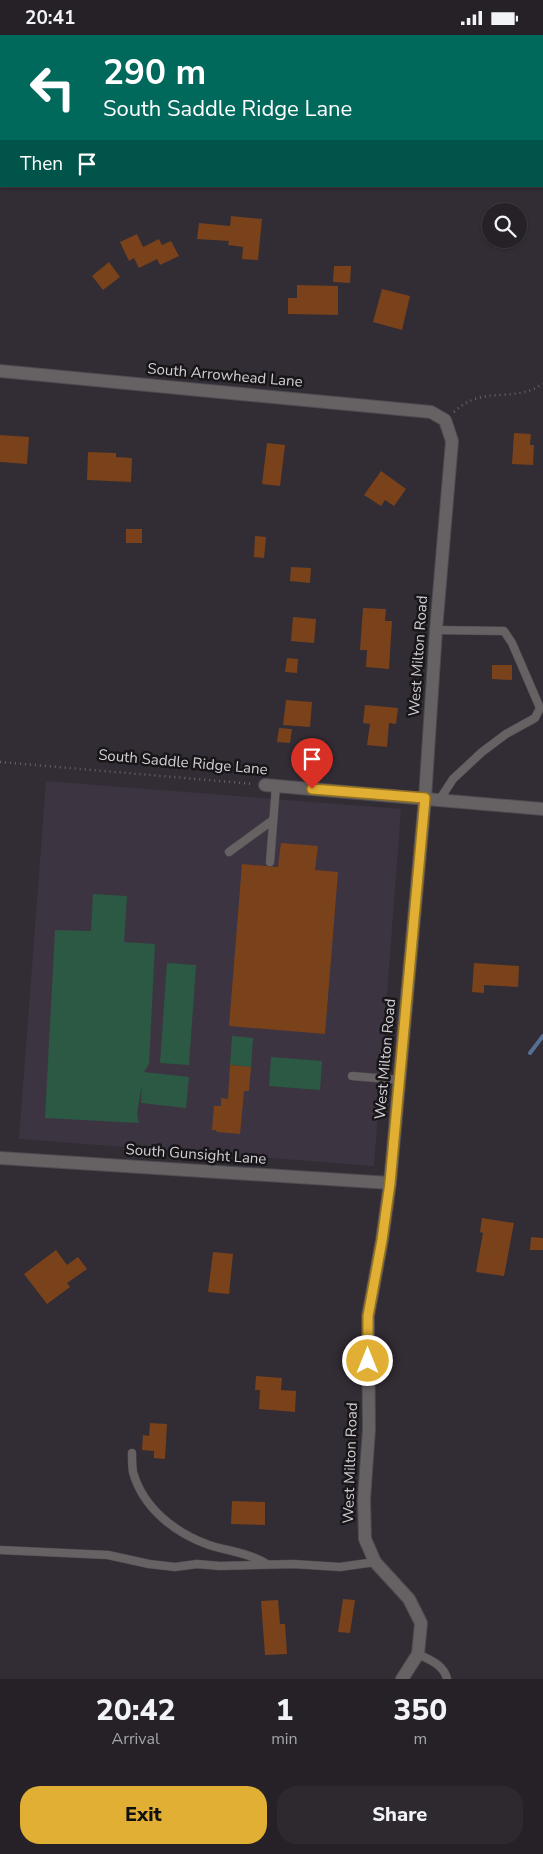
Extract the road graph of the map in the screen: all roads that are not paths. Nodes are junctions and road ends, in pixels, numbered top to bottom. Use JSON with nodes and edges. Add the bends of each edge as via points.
{"nodes":[{"id":1,"x":0,"y":371,"type":"edge"},
{"id":2,"x":445,"y":420,"type":"joint"},
{"id":3,"x":436,"y":630,"type":"junction"},
{"id":4,"x":271,"y":786,"type":"joint"},
{"id":5,"x":425,"y":798,"type":"junction"},
{"id":6,"x":440,"y":799,"type":"junction"},
{"id":7,"x":543,"y":809,"type":"edge"},
{"id":8,"x":274,"y":820,"type":"junction"},
{"id":9,"x":229,"y":852,"type":"dead end"},
{"id":10,"x":270,"y":862,"type":"dead end"},
{"id":11,"x":352,"y":1076,"type":"dead end"},
{"id":12,"x":400,"y":1080,"type":"junction"},
{"id":13,"x":0,"y":1158,"type":"edge"},
{"id":14,"x":390,"y":1183,"type":"junction"},
{"id":15,"x":132,"y":1453,"type":"dead end"},
{"id":16,"x":0,"y":1550,"type":"edge"},
{"id":17,"x":375,"y":1562,"type":"junction"},
{"id":18,"x":269,"y":1565,"type":"junction"},
{"id":19,"x":418,"y":1654,"type":"junction"},
{"id":20,"x":402,"y":1679,"type":"edge"},
{"id":21,"x":447,"y":1679,"type":"edge"}],
"edges":[{"from":1,"to":2,"type":"street","name":"South Arrowhead Lane","via":[[431,411]]},
{"from":2,"to":3,"type":"street","name":"West Milton Road","via":[[452,441]]},
{"from":3,"to":5,"type":"street","name":"West Milton Road"},
{"from":3,"to":6,"type":"lane","via":[[504,631],[540,708],[535,718],[482,752],[453,779]]},
{"from":4,"to":5,"type":"street","name":"South Saddle Ridge Lane"},
{"from":4,"to":8,"type":"lane"},
{"from":5,"to":6,"type":"street","name":"South Saddle Ridge Lane"},
{"from":5,"to":12,"type":"street","name":"West Milton Road"},
{"from":6,"to":7,"type":"street","name":"South Saddle Ridge Lane"},
{"from":8,"to":9,"type":"lane"},
{"from":8,"to":10,"type":"lane"},
{"from":11,"to":12,"type":"lane"},
{"from":12,"to":14,"type":"street","name":"West Milton Road"},
{"from":13,"to":14,"type":"street","name":"South Gunsight Lane"},
{"from":14,"to":17,"type":"street","name":"West Milton Road","via":[[368,1316],[369,1429],[364,1539]]},
{"from":15,"to":18,"type":"lane","via":[[139,1488],[168,1524],[209,1545],[258,1558]]},
{"from":16,"to":18,"type":"lane","via":[[108,1555],[175,1567],[197,1564]]},
{"from":17,"to":18,"type":"lane","via":[[340,1567]]},
{"from":17,"to":19,"type":"street","name":"West Milton Road","via":[[409,1599],[420,1623]]},
{"from":19,"to":20,"type":"street","name":"West Milton Road"},
{"from":19,"to":21,"type":"lane","via":[[438,1664]]}]}
